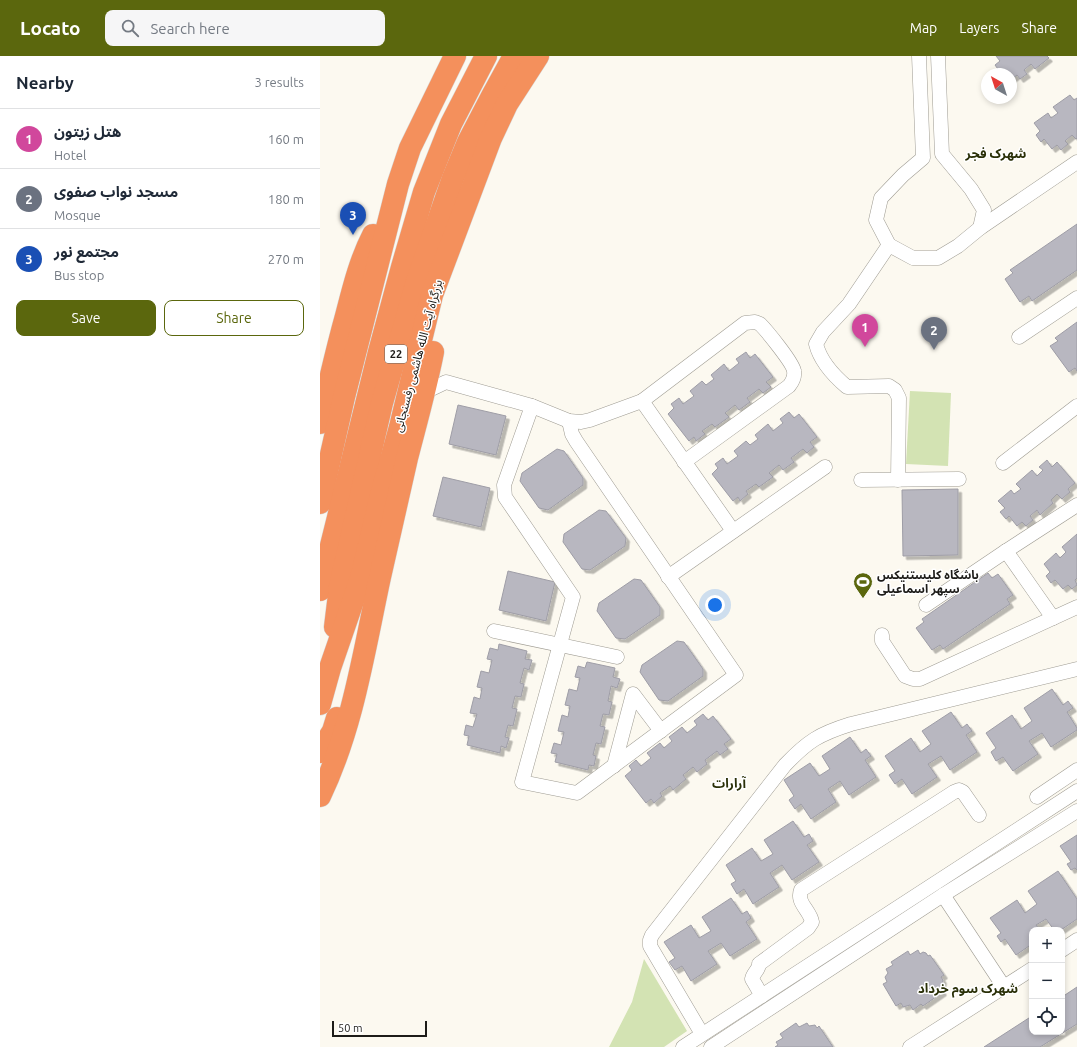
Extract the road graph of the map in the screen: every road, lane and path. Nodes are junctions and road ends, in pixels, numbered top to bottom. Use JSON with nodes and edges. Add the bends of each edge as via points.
{"nodes":[{"id":1,"x":455,"y":56,"type":"edge"},
{"id":2,"x":486,"y":56,"type":"edge"},
{"id":3,"x":514,"y":56,"type":"edge"},
{"id":4,"x":538,"y":56,"type":"edge"},
{"id":5,"x":919,"y":56,"type":"edge"},
{"id":6,"x":938,"y":56,"type":"edge"},
{"id":7,"x":1076,"y":166,"type":"edge"},
{"id":8,"x":398,"y":184,"type":"junction"},
{"id":9,"x":460,"y":219,"type":"junction"},
{"id":10,"x":980,"y":228,"type":"junction"},
{"id":11,"x":888,"y":245,"type":"junction"},
{"id":12,"x":1077,"y":298,"type":"edge"},
{"id":13,"x":1019,"y":337,"type":"dead end"},
{"id":14,"x":434,"y":346,"type":"junction"},
{"id":15,"x":446,"y":382,"type":"junction"},
{"id":16,"x":425,"y":392,"type":"junction"},
{"id":17,"x":642,"y":401,"type":"junction"},
{"id":18,"x":532,"y":406,"type":"junction"},
{"id":19,"x":1077,"y":406,"type":"edge"},
{"id":20,"x":569,"y":421,"type":"junction"},
{"id":21,"x":320,"y":423,"type":"edge"},
{"id":22,"x":684,"y":462,"type":"junction"},
{"id":23,"x":1003,"y":463,"type":"dead end"},
{"id":24,"x":824,"y":467,"type":"dead end"},
{"id":25,"x":959,"y":479,"type":"dead end"},
{"id":26,"x":861,"y":480,"type":"dead end"},
{"id":27,"x":898,"y":480,"type":"junction"},
{"id":28,"x":320,"y":503,"type":"edge"},
{"id":29,"x":1077,"y":505,"type":"edge"},
{"id":30,"x":733,"y":531,"type":"junction"},
{"id":31,"x":1006,"y":551,"type":"junction"},
{"id":32,"x":668,"y":577,"type":"junction"},
{"id":33,"x":320,"y":590,"type":"edge"},
{"id":34,"x":376,"y":595,"type":"junction"},
{"id":35,"x":926,"y":605,"type":"dead end"},
{"id":36,"x":1077,"y":607,"type":"edge"},
{"id":37,"x":1053,"y":618,"type":"junction"},
{"id":38,"x":494,"y":631,"type":"dead end"},
{"id":39,"x":882,"y":635,"type":"dead end"},
{"id":40,"x":560,"y":645,"type":"junction"},
{"id":41,"x":617,"y":657,"type":"dead end"},
{"id":42,"x":330,"y":668,"type":"junction"},
{"id":43,"x":1077,"y":669,"type":"edge"},
{"id":44,"x":320,"y":704,"type":"edge"},
{"id":45,"x":661,"y":731,"type":"junction"},
{"id":46,"x":320,"y":752,"type":"edge"},
{"id":47,"x":614,"y":766,"type":"junction"},
{"id":48,"x":1077,"y":770,"type":"edge"},
{"id":49,"x":1077,"y":791,"type":"edge"},
{"id":50,"x":320,"y":796,"type":"edge"},
{"id":51,"x":1038,"y":797,"type":"dead end"},
{"id":52,"x":1077,"y":811,"type":"edge"},
{"id":53,"x":979,"y":815,"type":"dead end"},
{"id":54,"x":942,"y":895,"type":"junction"},
{"id":55,"x":1077,"y":940,"type":"edge"},
{"id":56,"x":1065,"y":948,"type":"edge"},
{"id":57,"x":1029,"y":971,"type":"edge"},
{"id":58,"x":1004,"y":987,"type":"junction"},
{"id":59,"x":759,"y":998,"type":"junction"},
{"id":60,"x":764,"y":1013,"type":"junction"},
{"id":61,"x":702,"y":1034,"type":"junction"},
{"id":62,"x":683,"y":1047,"type":"edge"},
{"id":63,"x":711,"y":1047,"type":"edge"},
{"id":64,"x":910,"y":1047,"type":"edge"}],
"edges":[{"from":1,"to":8,"type":"highway","via":[[410,148]]},
{"from":2,"to":33,"type":"highway","number":"22","via":[[451,124],[422,200],[379,352]]},
{"from":3,"to":42,"type":"highway","name":"بزرگراه آیت الله هاشمی رفسنجانی","number":"22","via":[[468,142],[410,302],[382,403],[342,578]]},
{"from":4,"to":9,"type":"highway","name":"بزرگراه آیت الله هاشمی رفسنجانی","number":"22","via":[[507,104]]},
{"from":5,"to":11,"type":"street","via":[[923,158],[881,198],[876,220]]},
{"from":6,"to":10,"type":"street","via":[[942,154],[972,188],[984,210]]},
{"from":7,"to":10,"type":"street"},
{"from":8,"to":21,"type":"highway","via":[[368,245],[352,293]]},
{"from":8,"to":28,"type":"highway"},
{"from":9,"to":14,"type":"highway","via":[[453,269]]},
{"from":9,"to":42,"type":"highway","name":"بزرگراه آیت الله هاشمی رفسنجانی","number":"22","via":[[432,295],[361,578]]},
{"from":10,"to":11,"type":"street","via":[[938,258],[913,258]]},
{"from":11,"to":27,"type":"street","via":[[849,304],[823,332],[816,344],[818,353],[847,387],[889,386],[895,390],[899,398]]},
{"from":12,"to":13,"type":"street"},
{"from":14,"to":15,"type":"street","via":[[437,368]]},
{"from":14,"to":16,"type":"highway"},
{"from":15,"to":16,"type":"street"},
{"from":15,"to":18,"type":"street"},
{"from":16,"to":34,"type":"highway"},
{"from":17,"to":20,"type":"street","via":[[590,420]]},
{"from":17,"to":22,"type":"street"},
{"from":17,"to":22,"type":"street","via":[[745,323],[755,322],[763,327],[793,367],[794,376],[789,386]]},
{"from":18,"to":20,"type":"street"},
{"from":18,"to":40,"type":"street","via":[[504,485],[505,498],[573,597]]},
{"from":19,"to":23,"type":"street"},
{"from":20,"to":32,"type":"street","via":[[576,441]]},
{"from":22,"to":30,"type":"street"},
{"from":24,"to":30,"type":"street"},
{"from":25,"to":27,"type":"street"},
{"from":26,"to":27,"type":"street"},
{"from":29,"to":31,"type":"street"},
{"from":30,"to":32,"type":"street"},
{"from":31,"to":35,"type":"street"},
{"from":31,"to":37,"type":"street"},
{"from":32,"to":45,"type":"street","via":[[736,675]]},
{"from":34,"to":46,"type":"highway","via":[[333,731]]},
{"from":34,"to":50,"type":"highway","via":[[355,698],[343,738]]},
{"from":36,"to":37,"type":"street"},
{"from":37,"to":39,"type":"street","via":[[920,679],[905,676],[882,640]]},
{"from":38,"to":40,"type":"street"},
{"from":40,"to":41,"type":"street"},
{"from":40,"to":47,"type":"street","via":[[522,782],[577,793]]},
{"from":42,"to":44,"type":"highway","name":"بزرگراه آیت الله هاشمی رفسنجانی","number":"22"},
{"from":43,"to":61,"type":"street","via":[[851,724],[815,738],[801,748],[785,765],[650,940],[650,946]]},
{"from":45,"to":47,"type":"street"},
{"from":45,"to":47,"type":"street","via":[[633,694]]},
{"from":48,"to":51,"type":"street"},
{"from":49,"to":59,"type":"street"},
{"from":52,"to":54,"type":"street"},
{"from":53,"to":59,"type":"street","via":[[963,792],[954,792],[801,890],[800,901],[812,922],[808,928],[761,962],[752,976]]},
{"from":54,"to":58,"type":"street"},
{"from":54,"to":60,"type":"street"},
{"from":55,"to":56,"type":"street"},
{"from":57,"to":58,"type":"street"},
{"from":58,"to":64,"type":"street"},
{"from":59,"to":60,"type":"street"},
{"from":59,"to":61,"type":"street"},
{"from":60,"to":63,"type":"street"},
{"from":61,"to":62,"type":"street"}]}
